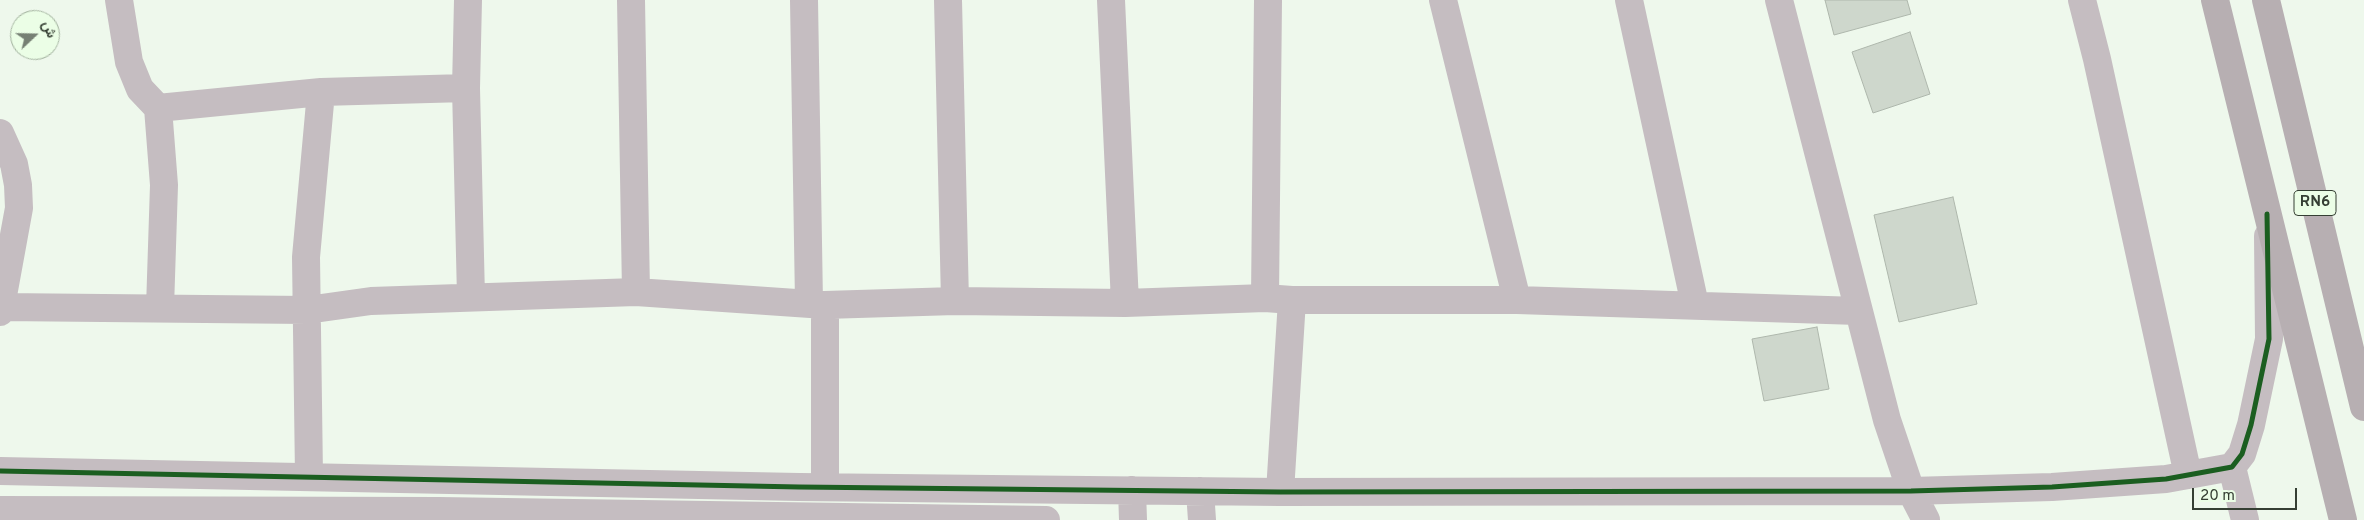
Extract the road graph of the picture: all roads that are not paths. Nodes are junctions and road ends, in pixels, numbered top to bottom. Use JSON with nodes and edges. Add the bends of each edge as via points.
{"nodes":[{"id":1,"x":119,"y":0,"type":"edge"},
{"id":2,"x":468,"y":0,"type":"edge"},
{"id":3,"x":631,"y":0,"type":"edge"},
{"id":4,"x":804,"y":0,"type":"edge"},
{"id":5,"x":948,"y":0,"type":"edge"},
{"id":6,"x":1111,"y":0,"type":"edge"},
{"id":7,"x":1268,"y":0,"type":"edge"},
{"id":8,"x":1444,"y":0,"type":"edge"},
{"id":9,"x":1630,"y":0,"type":"edge"},
{"id":10,"x":1779,"y":0,"type":"edge"},
{"id":11,"x":2082,"y":0,"type":"edge"},
{"id":12,"x":2215,"y":0,"type":"edge"},
{"id":13,"x":2266,"y":0,"type":"edge"},
{"id":14,"x":466,"y":88,"type":"junction"},
{"id":15,"x":321,"y":92,"type":"junction"},
{"id":16,"x":158,"y":108,"type":"junction"},
{"id":17,"x":0,"y":133,"type":"edge"},
{"id":18,"x":2267,"y":214,"type":"junction"},
{"id":19,"x":636,"y":292,"type":"junction"},
{"id":20,"x":471,"y":297,"type":"junction"},
{"id":21,"x":1265,"y":298,"type":"junction"},
{"id":22,"x":1292,"y":300,"type":"junction"},
{"id":23,"x":1517,"y":300,"type":"junction"},
{"id":24,"x":955,"y":301,"type":"junction"},
{"id":25,"x":1125,"y":303,"type":"junction"},
{"id":26,"x":817,"y":304,"type":"junction"},
{"id":27,"x":1695,"y":305,"type":"junction"},
{"id":28,"x":160,"y":308,"type":"junction"},
{"id":29,"x":0,"y":309,"type":"edge"},
{"id":30,"x":307,"y":310,"type":"junction"},
{"id":31,"x":1858,"y":311,"type":"junction"},
{"id":32,"x":2364,"y":406,"type":"edge"},
{"id":33,"x":2232,"y":467,"type":"junction"},
{"id":34,"x":0,"y":470,"type":"edge"},
{"id":35,"x":2188,"y":475,"type":"junction"},
{"id":36,"x":309,"y":476,"type":"junction"},
{"id":37,"x":825,"y":487,"type":"junction"},
{"id":38,"x":1132,"y":490,"type":"junction"},
{"id":39,"x":1200,"y":491,"type":"junction"},
{"id":40,"x":1911,"y":491,"type":"junction"},
{"id":41,"x":1280,"y":492,"type":"junction"},
{"id":42,"x":0,"y":510,"type":"edge"},
{"id":43,"x":439,"y":515,"type":"edge"},
{"id":44,"x":897,"y":519,"type":"edge"},
{"id":45,"x":1046,"y":520,"type":"edge"},
{"id":46,"x":1133,"y":520,"type":"edge"},
{"id":47,"x":1202,"y":520,"type":"edge"},
{"id":48,"x":1926,"y":520,"type":"edge"},
{"id":49,"x":2245,"y":520,"type":"edge"},
{"id":50,"x":2343,"y":520,"type":"edge"}],
"edges":[{"from":1,"to":16,"type":"street","via":[[129,62],[140,89]]},
{"from":2,"to":14,"type":"street"},
{"from":3,"to":19,"type":"street"},
{"from":4,"to":26,"type":"street"},
{"from":5,"to":24,"type":"street"},
{"from":6,"to":25,"type":"street"},
{"from":7,"to":21,"type":"street"},
{"from":8,"to":23,"type":"street"},
{"from":9,"to":27,"type":"street"},
{"from":10,"to":31,"type":"street"},
{"from":11,"to":35,"type":"street"},
{"from":12,"to":18,"type":"highway"},
{"from":13,"to":32,"type":"highway","number":"RN6"},
{"from":14,"to":15,"type":"street"},
{"from":14,"to":20,"type":"street"},
{"from":15,"to":16,"type":"street"},
{"from":15,"to":30,"type":"street","via":[[306,257]]},
{"from":16,"to":28,"type":"street","via":[[164,185]]},
{"from":17,"to":29,"type":"street","via":[[14,164],[18,184]]},
{"from":18,"to":33,"type":"street","via":[[2269,339],[2251,425],[2242,454]]},
{"from":18,"to":50,"type":"highway"},
{"from":19,"to":20,"type":"street"},
{"from":19,"to":26,"type":"street"},
{"from":20,"to":30,"type":"street","via":[[371,301]]},
{"from":21,"to":22,"type":"street"},
{"from":21,"to":25,"type":"street"},
{"from":22,"to":23,"type":"street"},
{"from":22,"to":41,"type":"street"},
{"from":23,"to":27,"type":"street"},
{"from":24,"to":25,"type":"street"},
{"from":24,"to":26,"type":"street"},
{"from":26,"to":37,"type":"street"},
{"from":27,"to":31,"type":"street"},
{"from":28,"to":29,"type":"street"},
{"from":28,"to":30,"type":"street"},
{"from":30,"to":36,"type":"street"},
{"from":31,"to":40,"type":"street","via":[[1887,420]]},
{"from":33,"to":35,"type":"street"},
{"from":33,"to":49,"type":"street"},
{"from":34,"to":36,"type":"street"},
{"from":35,"to":40,"type":"street","via":[[2052,487]]},
{"from":36,"to":37,"type":"street"},
{"from":37,"to":38,"type":"street"},
{"from":38,"to":39,"type":"street"},
{"from":38,"to":46,"type":"street"},
{"from":39,"to":41,"type":"street"},
{"from":39,"to":47,"type":"street"},
{"from":40,"to":41,"type":"street"},
{"from":40,"to":48,"type":"street"},
{"from":42,"to":43,"type":"street"},
{"from":43,"to":44,"type":"street"},
{"from":44,"to":45,"type":"street"}]}
